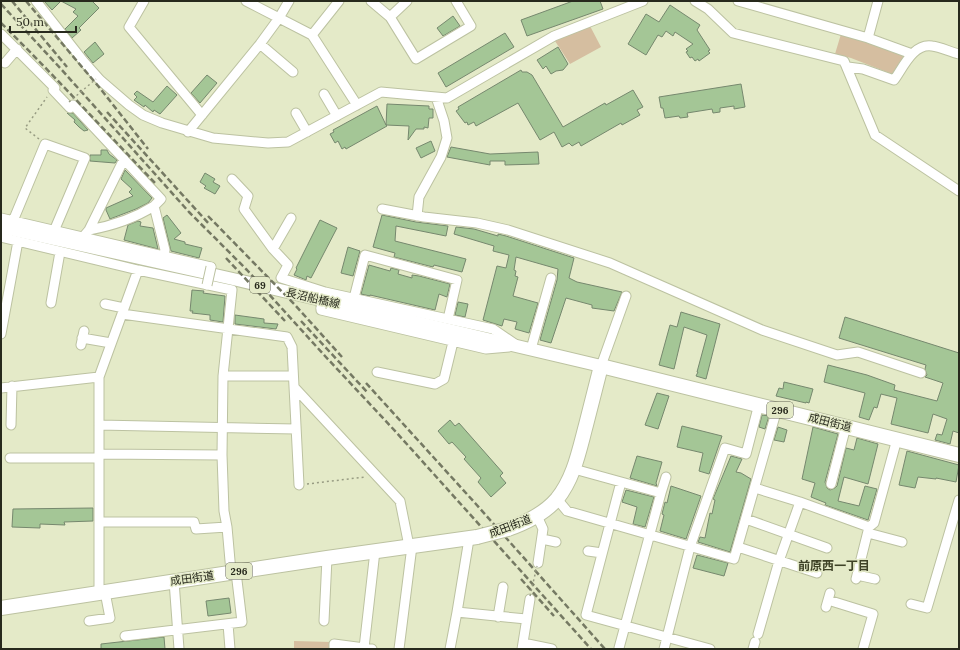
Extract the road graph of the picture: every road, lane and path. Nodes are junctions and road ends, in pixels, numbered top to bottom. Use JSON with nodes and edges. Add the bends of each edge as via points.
{"nodes":[{"id":1,"x":36,"y":1,"type":"edge"},
{"id":2,"x":144,"y":1,"type":"edge"},
{"id":3,"x":246,"y":1,"type":"edge"},
{"id":4,"x":289,"y":1,"type":"edge"},
{"id":5,"x":338,"y":1,"type":"edge"},
{"id":6,"x":371,"y":1,"type":"edge"},
{"id":7,"x":407,"y":1,"type":"edge"},
{"id":8,"x":456,"y":1,"type":"edge"},
{"id":9,"x":642,"y":1,"type":"edge"},
{"id":10,"x":696,"y":1,"type":"edge"},
{"id":11,"x":738,"y":1,"type":"edge"},
{"id":12,"x":878,"y":1,"type":"edge"},
{"id":13,"x":390,"y":17,"type":"junction"},
{"id":14,"x":279,"y":18,"type":"junction"},
{"id":15,"x":312,"y":35,"type":"junction"},
{"id":16,"x":2,"y":36,"type":"edge"},
{"id":17,"x":868,"y":38,"type":"junction"},
{"id":18,"x":260,"y":44,"type":"junction"},
{"id":19,"x":17,"y":50,"type":"junction"},
{"id":20,"x":912,"y":54,"type":"junction"},
{"id":21,"x":959,"y":54,"type":"edge"},
{"id":22,"x":5,"y":63,"type":"dead end"},
{"id":23,"x":848,"y":67,"type":"junction"},
{"id":24,"x":293,"y":72,"type":"dead end"},
{"id":25,"x":96,"y":79,"type":"dead end"},
{"id":26,"x":54,"y":89,"type":"junction"},
{"id":27,"x":324,"y":94,"type":"dead end"},
{"id":28,"x":436,"y":97,"type":"junction"},
{"id":29,"x":69,"y":102,"type":"dead end"},
{"id":30,"x":357,"y":105,"type":"junction"},
{"id":31,"x":296,"y":113,"type":"dead end"},
{"id":32,"x":202,"y":115,"type":"junction"},
{"id":33,"x":336,"y":116,"type":"junction"},
{"id":34,"x":188,"y":132,"type":"junction"},
{"id":35,"x":307,"y":132,"type":"junction"},
{"id":36,"x":45,"y":144,"type":"junction"},
{"id":37,"x":124,"y":159,"type":"junction"},
{"id":38,"x":232,"y":179,"type":"dead end"},
{"id":39,"x":959,"y":191,"type":"edge"},
{"id":40,"x":154,"y":206,"type":"junction"},
{"id":41,"x":382,"y":209,"type":"dead end"},
{"id":42,"x":417,"y":216,"type":"junction"},
{"id":43,"x":1,"y":218,"type":"edge"},
{"id":44,"x":291,"y":218,"type":"dead end"},
{"id":45,"x":13,"y":221,"type":"junction"},
{"id":46,"x":1,"y":227,"type":"edge"},
{"id":47,"x":54,"y":231,"type":"junction"},
{"id":48,"x":86,"y":233,"type":"junction"},
{"id":49,"x":1,"y":237,"type":"edge"},
{"id":50,"x":18,"y":241,"type":"junction"},
{"id":51,"x":273,"y":248,"type":"junction"},
{"id":52,"x":60,"y":252,"type":"junction"},
{"id":53,"x":164,"y":256,"type":"junction"},
{"id":54,"x":138,"y":270,"type":"junction"},
{"id":55,"x":551,"y":278,"type":"dead end"},
{"id":56,"x":207,"y":285,"type":"junction"},
{"id":57,"x":324,"y":294,"type":"junction"},
{"id":58,"x":626,"y":296,"type":"dead end"},
{"id":59,"x":354,"y":298,"type":"junction"},
{"id":60,"x":52,"y":303,"type":"dead end"},
{"id":61,"x":105,"y":304,"type":"dead end"},
{"id":62,"x":123,"y":311,"type":"junction"},
{"id":63,"x":448,"y":319,"type":"junction"},
{"id":64,"x":228,"y":329,"type":"junction"},
{"id":65,"x":1,"y":334,"type":"edge"},
{"id":66,"x":82,"y":338,"type":"dead end"},
{"id":67,"x":453,"y":342,"type":"junction"},
{"id":68,"x":111,"y":343,"type":"junction"},
{"id":69,"x":518,"y":346,"type":"junction"},
{"id":70,"x":531,"y":349,"type":"junction"},
{"id":71,"x":601,"y":366,"type":"junction"},
{"id":72,"x":377,"y":372,"type":"dead end"},
{"id":73,"x":921,"y":373,"type":"dead end"},
{"id":74,"x":224,"y":376,"type":"junction"},
{"id":75,"x":293,"y":376,"type":"junction"},
{"id":76,"x":99,"y":377,"type":"junction"},
{"id":77,"x":12,"y":386,"type":"junction"},
{"id":78,"x":1,"y":388,"type":"edge"},
{"id":79,"x":294,"y":388,"type":"junction"},
{"id":80,"x":758,"y":404,"type":"junction"},
{"id":81,"x":777,"y":409,"type":"junction"},
{"id":82,"x":11,"y":425,"type":"dead end"},
{"id":83,"x":99,"y":425,"type":"junction"},
{"id":84,"x":846,"y":426,"type":"junction"},
{"id":85,"x":222,"y":428,"type":"junction"},
{"id":86,"x":296,"y":429,"type":"junction"},
{"id":87,"x":897,"y":439,"type":"junction"},
{"id":88,"x":746,"y":454,"type":"junction"},
{"id":89,"x":222,"y":455,"type":"junction"},
{"id":90,"x":959,"y":455,"type":"edge"},
{"id":91,"x":99,"y":456,"type":"junction"},
{"id":92,"x":10,"y":458,"type":"dead end"},
{"id":93,"x":744,"y":463,"type":"dead end"},
{"id":94,"x":574,"y":469,"type":"junction"},
{"id":95,"x":378,"y":476,"type":"junction"},
{"id":96,"x":666,"y":477,"type":"dead end"},
{"id":97,"x":622,"y":482,"type":"junction"},
{"id":98,"x":831,"y":484,"type":"dead end"},
{"id":99,"x":299,"y":485,"type":"joint"},
{"id":100,"x":755,"y":488,"type":"junction"},
{"id":101,"x":661,"y":493,"type":"junction"},
{"id":102,"x":557,"y":500,"type":"junction"},
{"id":103,"x":959,"y":500,"type":"edge"},
{"id":104,"x":800,"y":502,"type":"junction"},
{"id":105,"x":537,"y":516,"type":"junction"},
{"id":106,"x":746,"y":519,"type":"junction"},
{"id":107,"x":99,"y":522,"type":"junction"},
{"id":108,"x":610,"y":523,"type":"junction"},
{"id":109,"x":228,"y":527,"type":"junction"},
{"id":110,"x":869,"y":530,"type":"junction"},
{"id":111,"x":788,"y":534,"type":"junction"},
{"id":112,"x":650,"y":535,"type":"junction"},
{"id":113,"x":473,"y":538,"type":"junction"},
{"id":114,"x":542,"y":539,"type":"junction"},
{"id":115,"x":556,"y":542,"type":"dead end"},
{"id":116,"x":902,"y":542,"type":"dead end"},
{"id":117,"x":411,"y":546,"type":"junction"},
{"id":118,"x":690,"y":547,"type":"junction"},
{"id":119,"x":738,"y":547,"type":"junction"},
{"id":120,"x":827,"y":548,"type":"dead end"},
{"id":121,"x":375,"y":551,"type":"junction"},
{"id":122,"x":588,"y":551,"type":"dead end"},
{"id":123,"x":602,"y":553,"type":"junction"},
{"id":124,"x":327,"y":558,"type":"junction"},
{"id":125,"x":779,"y":561,"type":"junction"},
{"id":126,"x":538,"y":564,"type":"joint"},
{"id":127,"x":233,"y":572,"type":"junction"},
{"id":128,"x":817,"y":573,"type":"dead end"},
{"id":129,"x":875,"y":579,"type":"dead end"},
{"id":130,"x":174,"y":581,"type":"junction"},
{"id":131,"x":503,"y":587,"type":"dead end"},
{"id":132,"x":102,"y":592,"type":"junction"},
{"id":133,"x":530,"y":598,"type":"joint"},
{"id":134,"x":828,"y":600,"type":"dead end"},
{"id":135,"x":911,"y":604,"type":"dead end"},
{"id":136,"x":1,"y":608,"type":"edge"},
{"id":137,"x":457,"y":612,"type":"junction"},
{"id":138,"x":498,"y":617,"type":"junction"},
{"id":139,"x":526,"y":619,"type":"junction"},
{"id":140,"x":324,"y":621,"type":"dead end"},
{"id":141,"x":89,"y":622,"type":"dead end"},
{"id":142,"x":228,"y":624,"type":"junction"},
{"id":143,"x":626,"y":625,"type":"junction"},
{"id":144,"x":178,"y":629,"type":"junction"},
{"id":145,"x":125,"y":636,"type":"dead end"},
{"id":146,"x":668,"y":637,"type":"junction"},
{"id":147,"x":755,"y":642,"type":"edge"},
{"id":148,"x":522,"y":646,"type":"edge"},
{"id":149,"x":686,"y":646,"type":"edge"},
{"id":150,"x":368,"y":648,"type":"edge"},
{"id":151,"x":620,"y":648,"type":"dead end"},
{"id":152,"x":179,"y":649,"type":"edge"},
{"id":153,"x":230,"y":649,"type":"edge"},
{"id":154,"x":334,"y":649,"type":"edge"},
{"id":155,"x":399,"y":649,"type":"edge"},
{"id":156,"x":450,"y":649,"type":"edge"},
{"id":157,"x":552,"y":649,"type":"edge"},
{"id":158,"x":664,"y":649,"type":"edge"},
{"id":159,"x":710,"y":649,"type":"edge"},
{"id":160,"x":863,"y":649,"type":"edge"}],
"edges":[{"from":1,"to":34,"type":"street","via":[[84,62],[129,106],[162,123]]},
{"from":2,"to":32,"type":"street","via":[[129,27]]},
{"from":3,"to":14,"type":"street"},
{"from":4,"to":14,"type":"street"},
{"from":5,"to":15,"type":"street"},
{"from":6,"to":13,"type":"street"},
{"from":7,"to":13,"type":"street"},
{"from":8,"to":13,"type":"street","via":[[471,26],[416,59]]},
{"from":9,"to":28,"type":"street","via":[[554,36],[447,98]]},
{"from":10,"to":23,"type":"street","via":[[733,33],[839,59]]},
{"from":11,"to":17,"type":"street"},
{"from":12,"to":17,"type":"street"},
{"from":14,"to":15,"type":"street"},
{"from":14,"to":18,"type":"street"},
{"from":15,"to":30,"type":"street"},
{"from":16,"to":19,"type":"street"},
{"from":17,"to":20,"type":"street"},
{"from":18,"to":24,"type":"street"},
{"from":18,"to":32,"type":"street"},
{"from":19,"to":22,"type":"street"},
{"from":19,"to":26,"type":"street"},
{"from":20,"to":21,"type":"street","via":[[922,46],[932,46]]},
{"from":20,"to":23,"type":"street","via":[[894,80],[863,69]]},
{"from":23,"to":39,"type":"street","via":[[875,135]]},
{"from":25,"to":29,"type":"path","bridge":true},
{"from":26,"to":36,"type":"path","via":[[25,128]]},
{"from":26,"to":37,"type":"street","via":[[70,108],[73,105]]},
{"from":27,"to":33,"type":"street"},
{"from":28,"to":30,"type":"street","via":[[381,92]]},
{"from":28,"to":42,"type":"street","via":[[447,138],[441,157],[419,197]]},
{"from":30,"to":33,"type":"street"},
{"from":31,"to":35,"type":"street"},
{"from":32,"to":34,"type":"street"},
{"from":33,"to":35,"type":"street"},
{"from":34,"to":35,"type":"street","via":[[213,138],[268,144],[288,142]]},
{"from":36,"to":45,"type":"street"},
{"from":36,"to":47,"type":"street","via":[[85,158]]},
{"from":37,"to":40,"type":"street","via":[[161,199]]},
{"from":37,"to":48,"type":"street"},
{"from":38,"to":51,"type":"street","via":[[248,196],[244,209]]},
{"from":40,"to":48,"type":"street"},
{"from":40,"to":53,"type":"street","via":[[165,250]]},
{"from":41,"to":42,"type":"street"},
{"from":42,"to":73,"type":"street","via":[[477,223],[508,230],[610,263],[762,330],[837,355],[858,352]]},
{"from":43,"to":45,"type":"street"},
{"from":44,"to":51,"type":"street"},
{"from":45,"to":47,"type":"street"},
{"from":46,"to":69,"type":"main road","name":"長沼船橋線","number":"69"},
{"from":47,"to":48,"type":"street"},
{"from":48,"to":53,"type":"street"},
{"from":49,"to":50,"type":"street"},
{"from":50,"to":52,"type":"street"},
{"from":50,"to":65,"type":"street"},
{"from":51,"to":57,"type":"street","via":[[288,265],[281,278]]},
{"from":52,"to":54,"type":"street"},
{"from":52,"to":60,"type":"street"},
{"from":53,"to":56,"type":"street","bridge":true,"via":[[211,268]]},
{"from":54,"to":56,"type":"street"},
{"from":54,"to":62,"type":"street"},
{"from":55,"to":70,"type":"street"},
{"from":56,"to":64,"type":"street","via":[[232,290]]},
{"from":57,"to":59,"type":"street"},
{"from":57,"to":67,"type":"street","bridge":true,"via":[[321,310]]},
{"from":58,"to":71,"type":"street"},
{"from":59,"to":63,"type":"street"},
{"from":59,"to":63,"type":"street","via":[[365,254],[457,280]]},
{"from":61,"to":62,"type":"street"},
{"from":62,"to":64,"type":"street"},
{"from":62,"to":68,"type":"street"},
{"from":63,"to":69,"type":"street","via":[[493,329]]},
{"from":64,"to":74,"type":"street"},
{"from":64,"to":75,"type":"street","via":[[287,337],[292,347]]},
{"from":66,"to":68,"type":"street"},
{"from":67,"to":69,"type":"street","via":[[486,349]]},
{"from":67,"to":72,"type":"street","via":[[444,379],[435,384]]},
{"from":68,"to":76,"type":"street"},
{"from":69,"to":70,"type":"main road","name":"長沼船橋線","number":"69"},
{"from":70,"to":71,"type":"main road","name":"長沼船橋線","number":"69"},
{"from":71,"to":80,"type":"highway","name":"成田街道","number":"296"},
{"from":71,"to":94,"type":"highway","name":"成田街道","number":"296"},
{"from":74,"to":75,"type":"street"},
{"from":74,"to":85,"type":"street"},
{"from":75,"to":79,"type":"street"},
{"from":76,"to":77,"type":"street"},
{"from":76,"to":83,"type":"street"},
{"from":77,"to":78,"type":"street"},
{"from":77,"to":82,"type":"street"},
{"from":79,"to":86,"type":"street"},
{"from":79,"to":95,"type":"street"},
{"from":80,"to":81,"type":"highway","name":"成田街道","number":"296"},
{"from":80,"to":88,"type":"street"},
{"from":81,"to":84,"type":"highway","name":"成田街道","number":"296"},
{"from":81,"to":100,"type":"street"},
{"from":83,"to":85,"type":"street"},
{"from":83,"to":91,"type":"street"},
{"from":84,"to":87,"type":"highway","name":"成田街道","number":"296"},
{"from":84,"to":98,"type":"street"},
{"from":85,"to":86,"type":"street"},
{"from":85,"to":89,"type":"street"},
{"from":86,"to":99,"type":"street"},
{"from":87,"to":90,"type":"highway","name":"成田街道","number":"296"},
{"from":87,"to":110,"type":"street","via":[[874,523]]},
{"from":88,"to":93,"type":"street"},
{"from":88,"to":118,"type":"street","via":[[725,448]]},
{"from":89,"to":91,"type":"street"},
{"from":89,"to":109,"type":"street","via":[[224,511]]},
{"from":91,"to":92,"type":"street"},
{"from":91,"to":107,"type":"street"},
{"from":94,"to":97,"type":"street"},
{"from":94,"to":102,"type":"highway","name":"成田街道","number":"296"},
{"from":95,"to":99,"type":"path"},
{"from":95,"to":117,"type":"street","via":[[400,501]]},
{"from":96,"to":101,"type":"street"},
{"from":97,"to":101,"type":"street"},
{"from":97,"to":108,"type":"street"},
{"from":100,"to":104,"type":"street"},
{"from":100,"to":106,"type":"street"},
{"from":101,"to":112,"type":"street"},
{"from":102,"to":105,"type":"highway","name":"成田街道","number":"296"},
{"from":102,"to":108,"type":"street","via":[[567,511]]},
{"from":103,"to":135,"type":"street","via":[[927,608]]},
{"from":104,"to":110,"type":"street"},
{"from":104,"to":111,"type":"street"},
{"from":105,"to":113,"type":"highway","name":"成田街道","number":"296","bridge":true,"via":[[508,530]]},
{"from":105,"to":114,"type":"street","via":[[543,529]]},
{"from":106,"to":111,"type":"street"},
{"from":106,"to":119,"type":"street"},
{"from":107,"to":109,"type":"street","via":[[194,522],[196,530]]},
{"from":107,"to":132,"type":"street"},
{"from":108,"to":112,"type":"street"},
{"from":108,"to":123,"type":"street"},
{"from":109,"to":127,"type":"street"},
{"from":110,"to":116,"type":"street"},
{"from":110,"to":129,"type":"street","via":[[857,577]]},
{"from":111,"to":120,"type":"street"},
{"from":111,"to":125,"type":"street"},
{"from":112,"to":118,"type":"street"},
{"from":112,"to":143,"type":"street"},
{"from":113,"to":117,"type":"highway","name":"成田街道","number":"296"},
{"from":113,"to":137,"type":"street"},
{"from":114,"to":115,"type":"street"},
{"from":114,"to":126,"type":"street"},
{"from":117,"to":121,"type":"highway","name":"成田街道","number":"296"},
{"from":117,"to":155,"type":"street"},
{"from":118,"to":119,"type":"street","via":[[734,559]]},
{"from":118,"to":146,"type":"street"},
{"from":119,"to":125,"type":"street"},
{"from":121,"to":124,"type":"highway","name":"成田街道","number":"296"},
{"from":121,"to":150,"type":"street"},
{"from":122,"to":123,"type":"street"},
{"from":123,"to":143,"type":"street","via":[[585,613]]},
{"from":124,"to":127,"type":"highway","name":"成田街道","number":"296"},
{"from":124,"to":140,"type":"street"},
{"from":125,"to":128,"type":"street"},
{"from":125,"to":147,"type":"street"},
{"from":126,"to":133,"type":"path","bridge":true},
{"from":127,"to":130,"type":"highway","name":"成田街道","number":"296"},
{"from":127,"to":142,"type":"street","via":[[242,622]]},
{"from":130,"to":132,"type":"highway","name":"成田街道","number":"296"},
{"from":130,"to":144,"type":"street"},
{"from":131,"to":138,"type":"street"},
{"from":132,"to":136,"type":"highway","name":"成田街道","number":"296"},
{"from":132,"to":141,"type":"street","via":[[110,618]]},
{"from":133,"to":139,"type":"street"},
{"from":134,"to":160,"type":"street","via":[[873,614]]},
{"from":137,"to":138,"type":"street"},
{"from":137,"to":156,"type":"street"},
{"from":138,"to":139,"type":"street"},
{"from":139,"to":148,"type":"street"},
{"from":142,"to":144,"type":"street"},
{"from":142,"to":153,"type":"street"},
{"from":143,"to":146,"type":"street"},
{"from":143,"to":151,"type":"street"},
{"from":144,"to":145,"type":"street"},
{"from":144,"to":152,"type":"street"},
{"from":146,"to":149,"type":"street"},
{"from":146,"to":158,"type":"street"},
{"from":148,"to":157,"type":"street"},
{"from":149,"to":159,"type":"street"},
{"from":150,"to":154,"type":"street","via":[[334,644]]}]}
